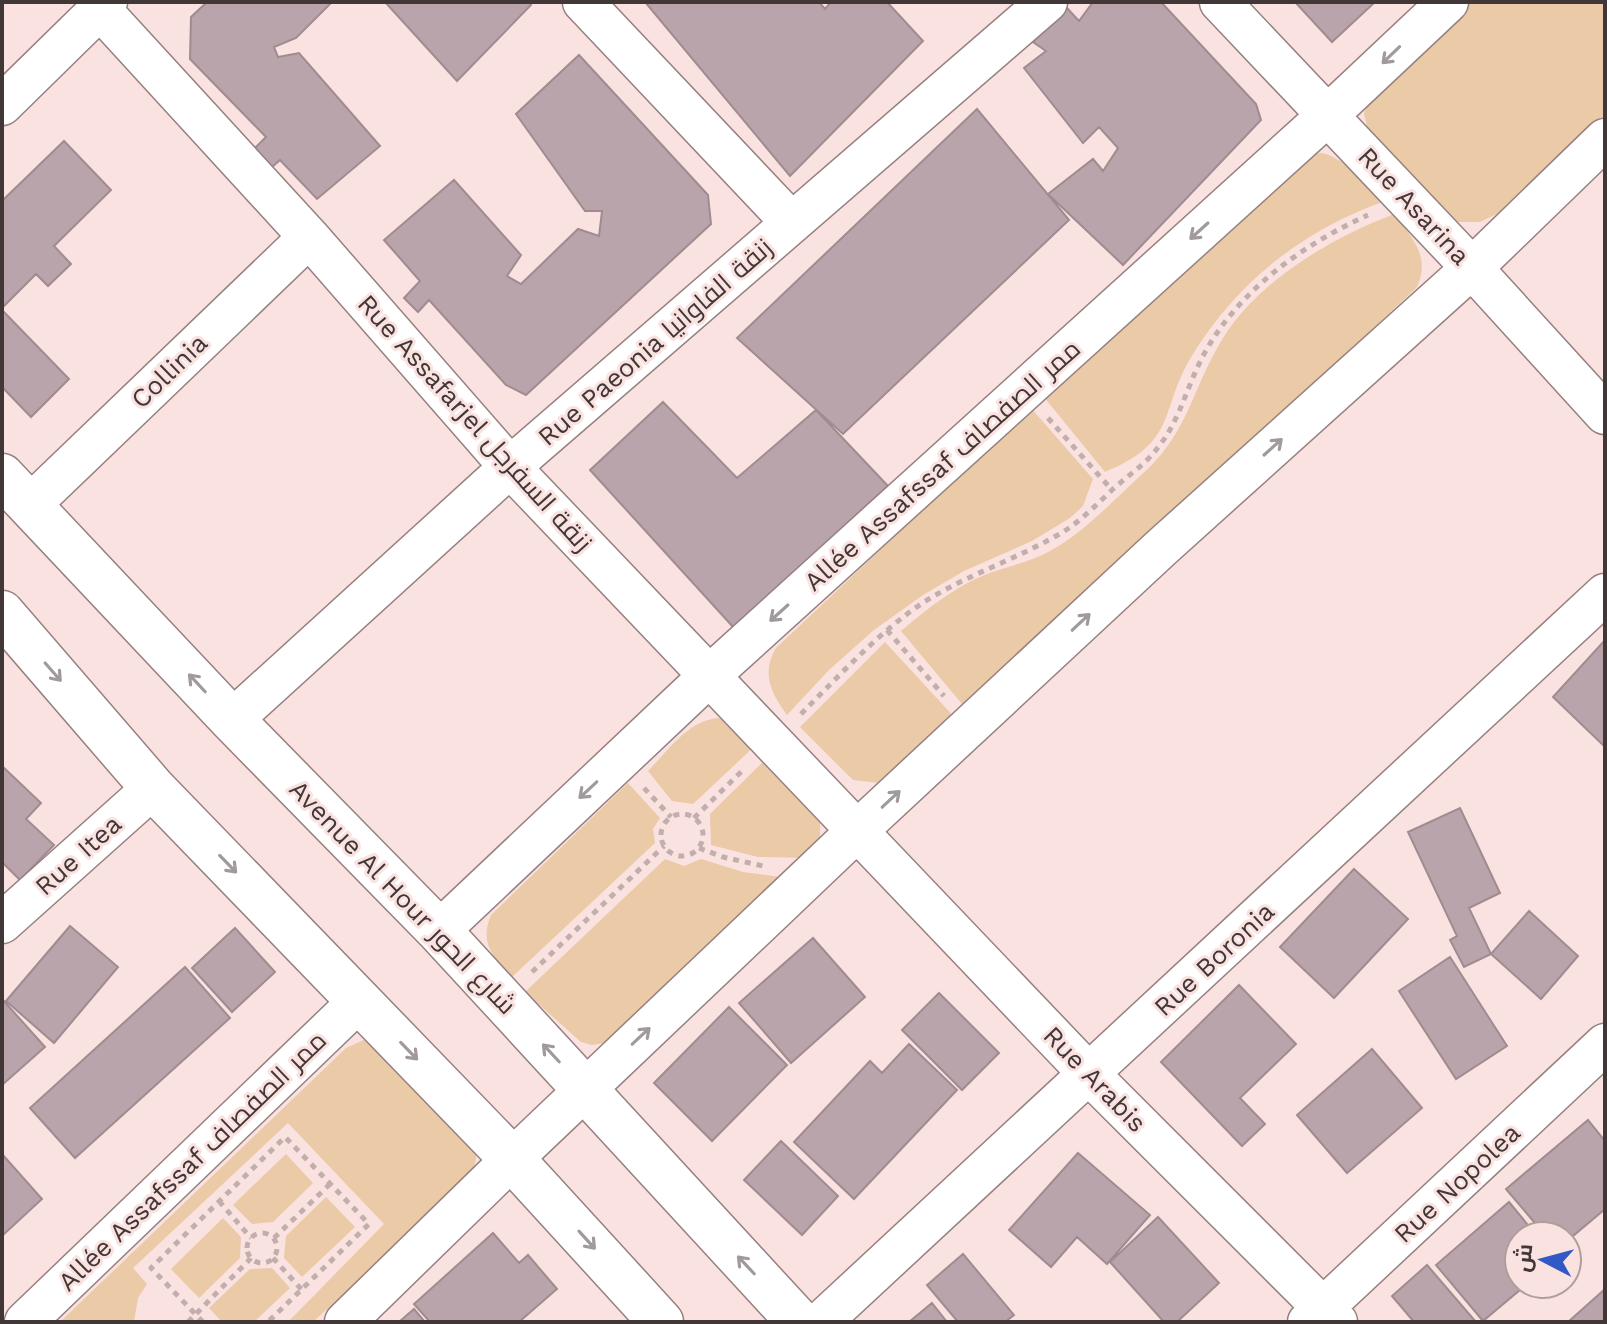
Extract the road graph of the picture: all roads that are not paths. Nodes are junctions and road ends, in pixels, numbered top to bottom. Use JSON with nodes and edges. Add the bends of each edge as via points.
{"nodes":[{"id":1,"x":583,"y":2,"type":"edge"},
{"id":2,"x":1047,"y":2,"type":"edge"},
{"id":3,"x":1220,"y":2,"type":"edge"},
{"id":4,"x":1448,"y":2,"type":"edge"},
{"id":5,"x":103,"y":6,"type":"edge"},
{"id":6,"x":2,"y":105,"type":"edge"},
{"id":7,"x":1328,"y":115,"type":"junction"},
{"id":8,"x":1605,"y":139,"type":"edge"},
{"id":9,"x":792,"y":223,"type":"junction"},
{"id":10,"x":309,"y":237,"type":"junction"},
{"id":11,"x":1472,"y":268,"type":"junction"},
{"id":12,"x":1605,"y":414,"type":"edge"},
{"id":13,"x":510,"y":467,"type":"junction"},
{"id":14,"x":16,"y":490,"type":"edge"},
{"id":15,"x":1605,"y":594,"type":"edge"},
{"id":16,"x":2,"y":613,"type":"edge"},
{"id":17,"x":709,"y":676,"type":"junction"},
{"id":18,"x":232,"y":720,"type":"junction"},
{"id":19,"x":153,"y":788,"type":"junction"},
{"id":20,"x":858,"y":830,"type":"junction"},
{"id":21,"x":2,"y":923,"type":"edge"},
{"id":22,"x":439,"y":931,"type":"junction"},
{"id":23,"x":360,"y":1000,"type":"junction"},
{"id":24,"x":1605,"y":1044,"type":"edge"},
{"id":25,"x":1090,"y":1075,"type":"junction"},
{"id":26,"x":585,"y":1089,"type":"junction"},
{"id":27,"x":512,"y":1159,"type":"junction"},
{"id":28,"x":1323,"y":1317,"type":"edge"},
{"id":29,"x":25,"y":1322,"type":"edge"},
{"id":30,"x":345,"y":1322,"type":"edge"},
{"id":31,"x":661,"y":1322,"type":"edge"},
{"id":32,"x":799,"y":1322,"type":"edge"},
{"id":33,"x":821,"y":1322,"type":"edge"}],
"edges":[{"from":1,"to":9,"type":"street"},
{"from":2,"to":9,"type":"street","name":"Rue Paeonia زنقة الفاوانيا"},
{"from":3,"to":7,"type":"street","name":"Rue Asarina"},
{"from":4,"to":7,"type":"street","name":"Allée Assafssaf ممر الصفصاف","one_way":true},
{"from":5,"to":6,"type":"street"},
{"from":5,"to":10,"type":"street","name":"Rue Assafarjel زنقة السفرجل"},
{"from":7,"to":11,"type":"street","name":"Rue Asarina"},
{"from":7,"to":17,"type":"street","name":"Allée Assafssaf ممر الصفصاف","one_way":true},
{"from":8,"to":11,"type":"street"},
{"from":9,"to":13,"type":"street","name":"Rue Paeonia زنقة الفاوانيا"},
{"from":10,"to":13,"type":"street","name":"Rue Assafarjel زنقة السفرجل"},
{"from":10,"to":14,"type":"street","name":"Collinia"},
{"from":11,"to":12,"type":"street","name":"Rue Asarina"},
{"from":20,"to":11,"type":"street","one_way":true},
{"from":13,"to":17,"type":"street","name":"Rue Assafarjel زنقة السفرجل"},
{"from":13,"to":18,"type":"street","name":"Rue Paeonia زنقة الفاوانيا"},
{"from":18,"to":14,"type":"street","name":"Avenue Al Hour شارع الحور","one_way":true},
{"from":15,"to":25,"type":"street","name":"Rue Boronia"},
{"from":16,"to":19,"type":"street","one_way":true},
{"from":17,"to":20,"type":"street","name":"Rue Assafarjel زنقة السفرجل"},
{"from":17,"to":22,"type":"street","name":"Allée Assafssaf ممر الصفصاف","one_way":true},
{"from":18,"to":22,"type":"street","name":"Avenue Al Hour شارع الحور"},
{"from":19,"to":21,"type":"street","name":"Rue Itea"},
{"from":19,"to":23,"type":"street","one_way":true},
{"from":20,"to":25,"type":"street","name":"Rue Arabis"},
{"from":26,"to":20,"type":"street","one_way":true},
{"from":26,"to":22,"type":"street","name":"Avenue Al Hour شارع الحور","one_way":true},
{"from":23,"to":27,"type":"street","one_way":true},
{"from":23,"to":29,"type":"street","name":"Allée Assafssaf ممر الصفصاف"},
{"from":24,"to":28,"type":"street","name":"Rue Nopolea"},
{"from":25,"to":28,"type":"street","name":"Rue Arabis"},
{"from":25,"to":33,"type":"street","name":"Rue Boronia"},
{"from":26,"to":27,"type":"street"},
{"from":32,"to":26,"type":"street","name":"Avenue Al Hour شارع الحور","one_way":true},
{"from":27,"to":30,"type":"street"},
{"from":27,"to":31,"type":"street","one_way":true}]}
